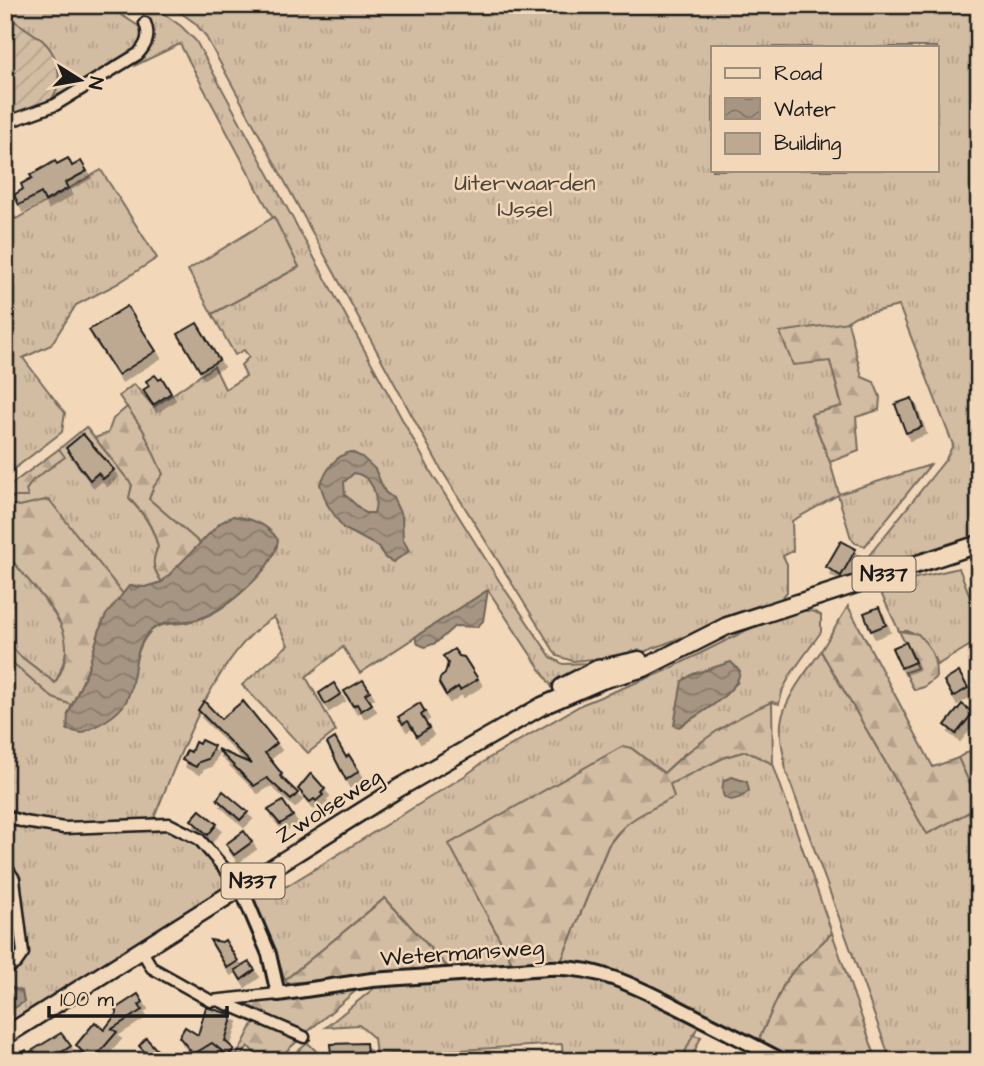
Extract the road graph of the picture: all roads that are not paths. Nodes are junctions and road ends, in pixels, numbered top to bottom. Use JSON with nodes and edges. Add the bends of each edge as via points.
{"nodes":[{"id":1,"x":145,"y":23,"type":"dead end"},
{"id":2,"x":5,"y":123,"type":"edge"},
{"id":3,"x":979,"y":544,"type":"edge"},
{"id":4,"x":5,"y":816,"type":"edge"},
{"id":5,"x":5,"y":865,"type":"edge"},
{"id":6,"x":241,"y":888,"type":"junction"},
{"id":7,"x":142,"y":951,"type":"junction"},
{"id":8,"x":5,"y":970,"type":"edge"},
{"id":9,"x":278,"y":994,"type":"junction"},
{"id":10,"x":219,"y":1001,"type":"junction"},
{"id":11,"x":5,"y":1036,"type":"edge"},
{"id":12,"x":304,"y":1037,"type":"dead end"},
{"id":13,"x":783,"y":1061,"type":"edge"}],
"edges":[{"from":1,"to":2,"type":"street","via":[[149,36],[138,54],[55,105]]},
{"from":3,"to":6,"type":"main road","name":"Zwolseweg","number":"N337","via":[[639,660],[588,673]]},
{"from":4,"to":6,"type":"street","via":[[64,828],[169,824],[199,839]]},
{"from":5,"to":8,"type":"street","via":[[14,878],[23,953]]},
{"from":6,"to":7,"type":"main road","name":"Zwolseweg","number":"N337"},
{"from":6,"to":9,"type":"street","via":[[270,954]]},
{"from":7,"to":10,"type":"street","name":"Wetermansweg","via":[[152,968],[211,1001]]},
{"from":7,"to":11,"type":"main road","name":"Zwolseweg","number":"N337"},
{"from":9,"to":10,"type":"street","name":"Wetermansweg"},
{"from":9,"to":13,"type":"street","name":"Wetermansweg","via":[[372,981],[574,968],[628,983]]},
{"from":10,"to":12,"type":"street"}]}
